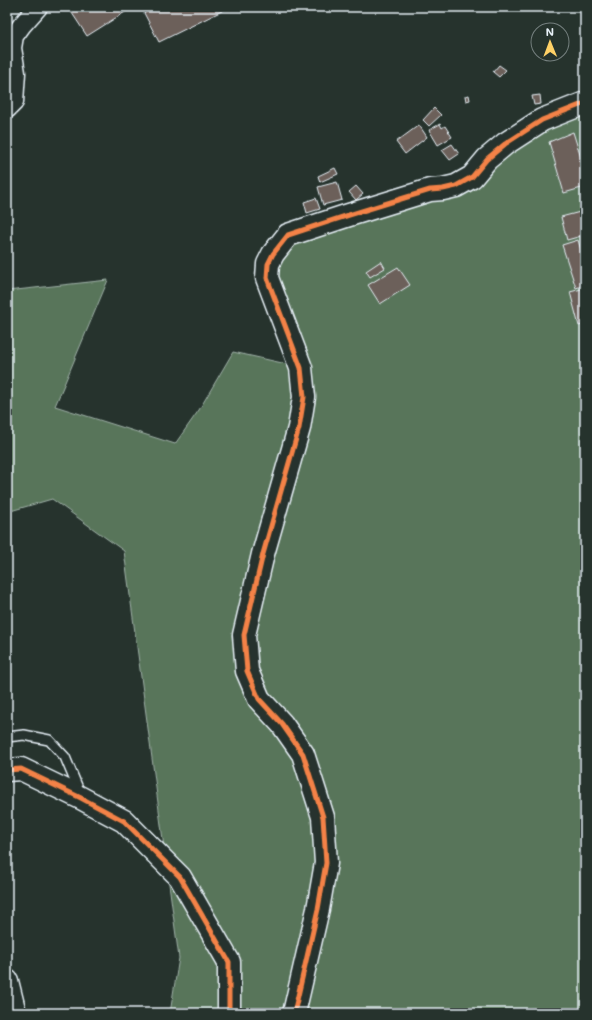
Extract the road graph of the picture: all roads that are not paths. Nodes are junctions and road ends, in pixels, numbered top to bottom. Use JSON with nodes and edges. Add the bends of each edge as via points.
{"nodes":[{"id":1,"x":38,"y":7,"type":"edge"},
{"id":2,"x":585,"y":103,"type":"edge"},
{"id":3,"x":7,"y":109,"type":"edge"},
{"id":4,"x":7,"y":737,"type":"edge"},
{"id":5,"x":7,"y":770,"type":"edge"},
{"id":6,"x":81,"y":798,"type":"junction"},
{"id":7,"x":7,"y":981,"type":"edge"},
{"id":8,"x":15,"y":1013,"type":"edge"},
{"id":9,"x":229,"y":1013,"type":"edge"},
{"id":10,"x":294,"y":1013,"type":"edge"}],
"edges":[{"from":1,"to":3,"type":"street","via":[[14,36],[14,102]]},
{"from":2,"to":10,"type":"street","via":[[542,120],[505,144],[486,159],[472,177],[456,186],[430,190],[288,235],[268,264],[267,278],[300,368],[304,397],[300,428],[263,554],[245,628],[247,671],[259,699],[282,724],[303,754],[323,817],[326,863]]},
{"from":4,"to":6,"type":"lane","via":[[24,735],[48,740],[64,757]]},
{"from":5,"to":6,"type":"street","via":[[21,769]]},
{"from":6,"to":9,"type":"street","via":[[124,821],[180,877],[229,962]]},
{"from":7,"to":8,"type":"street"}]}
